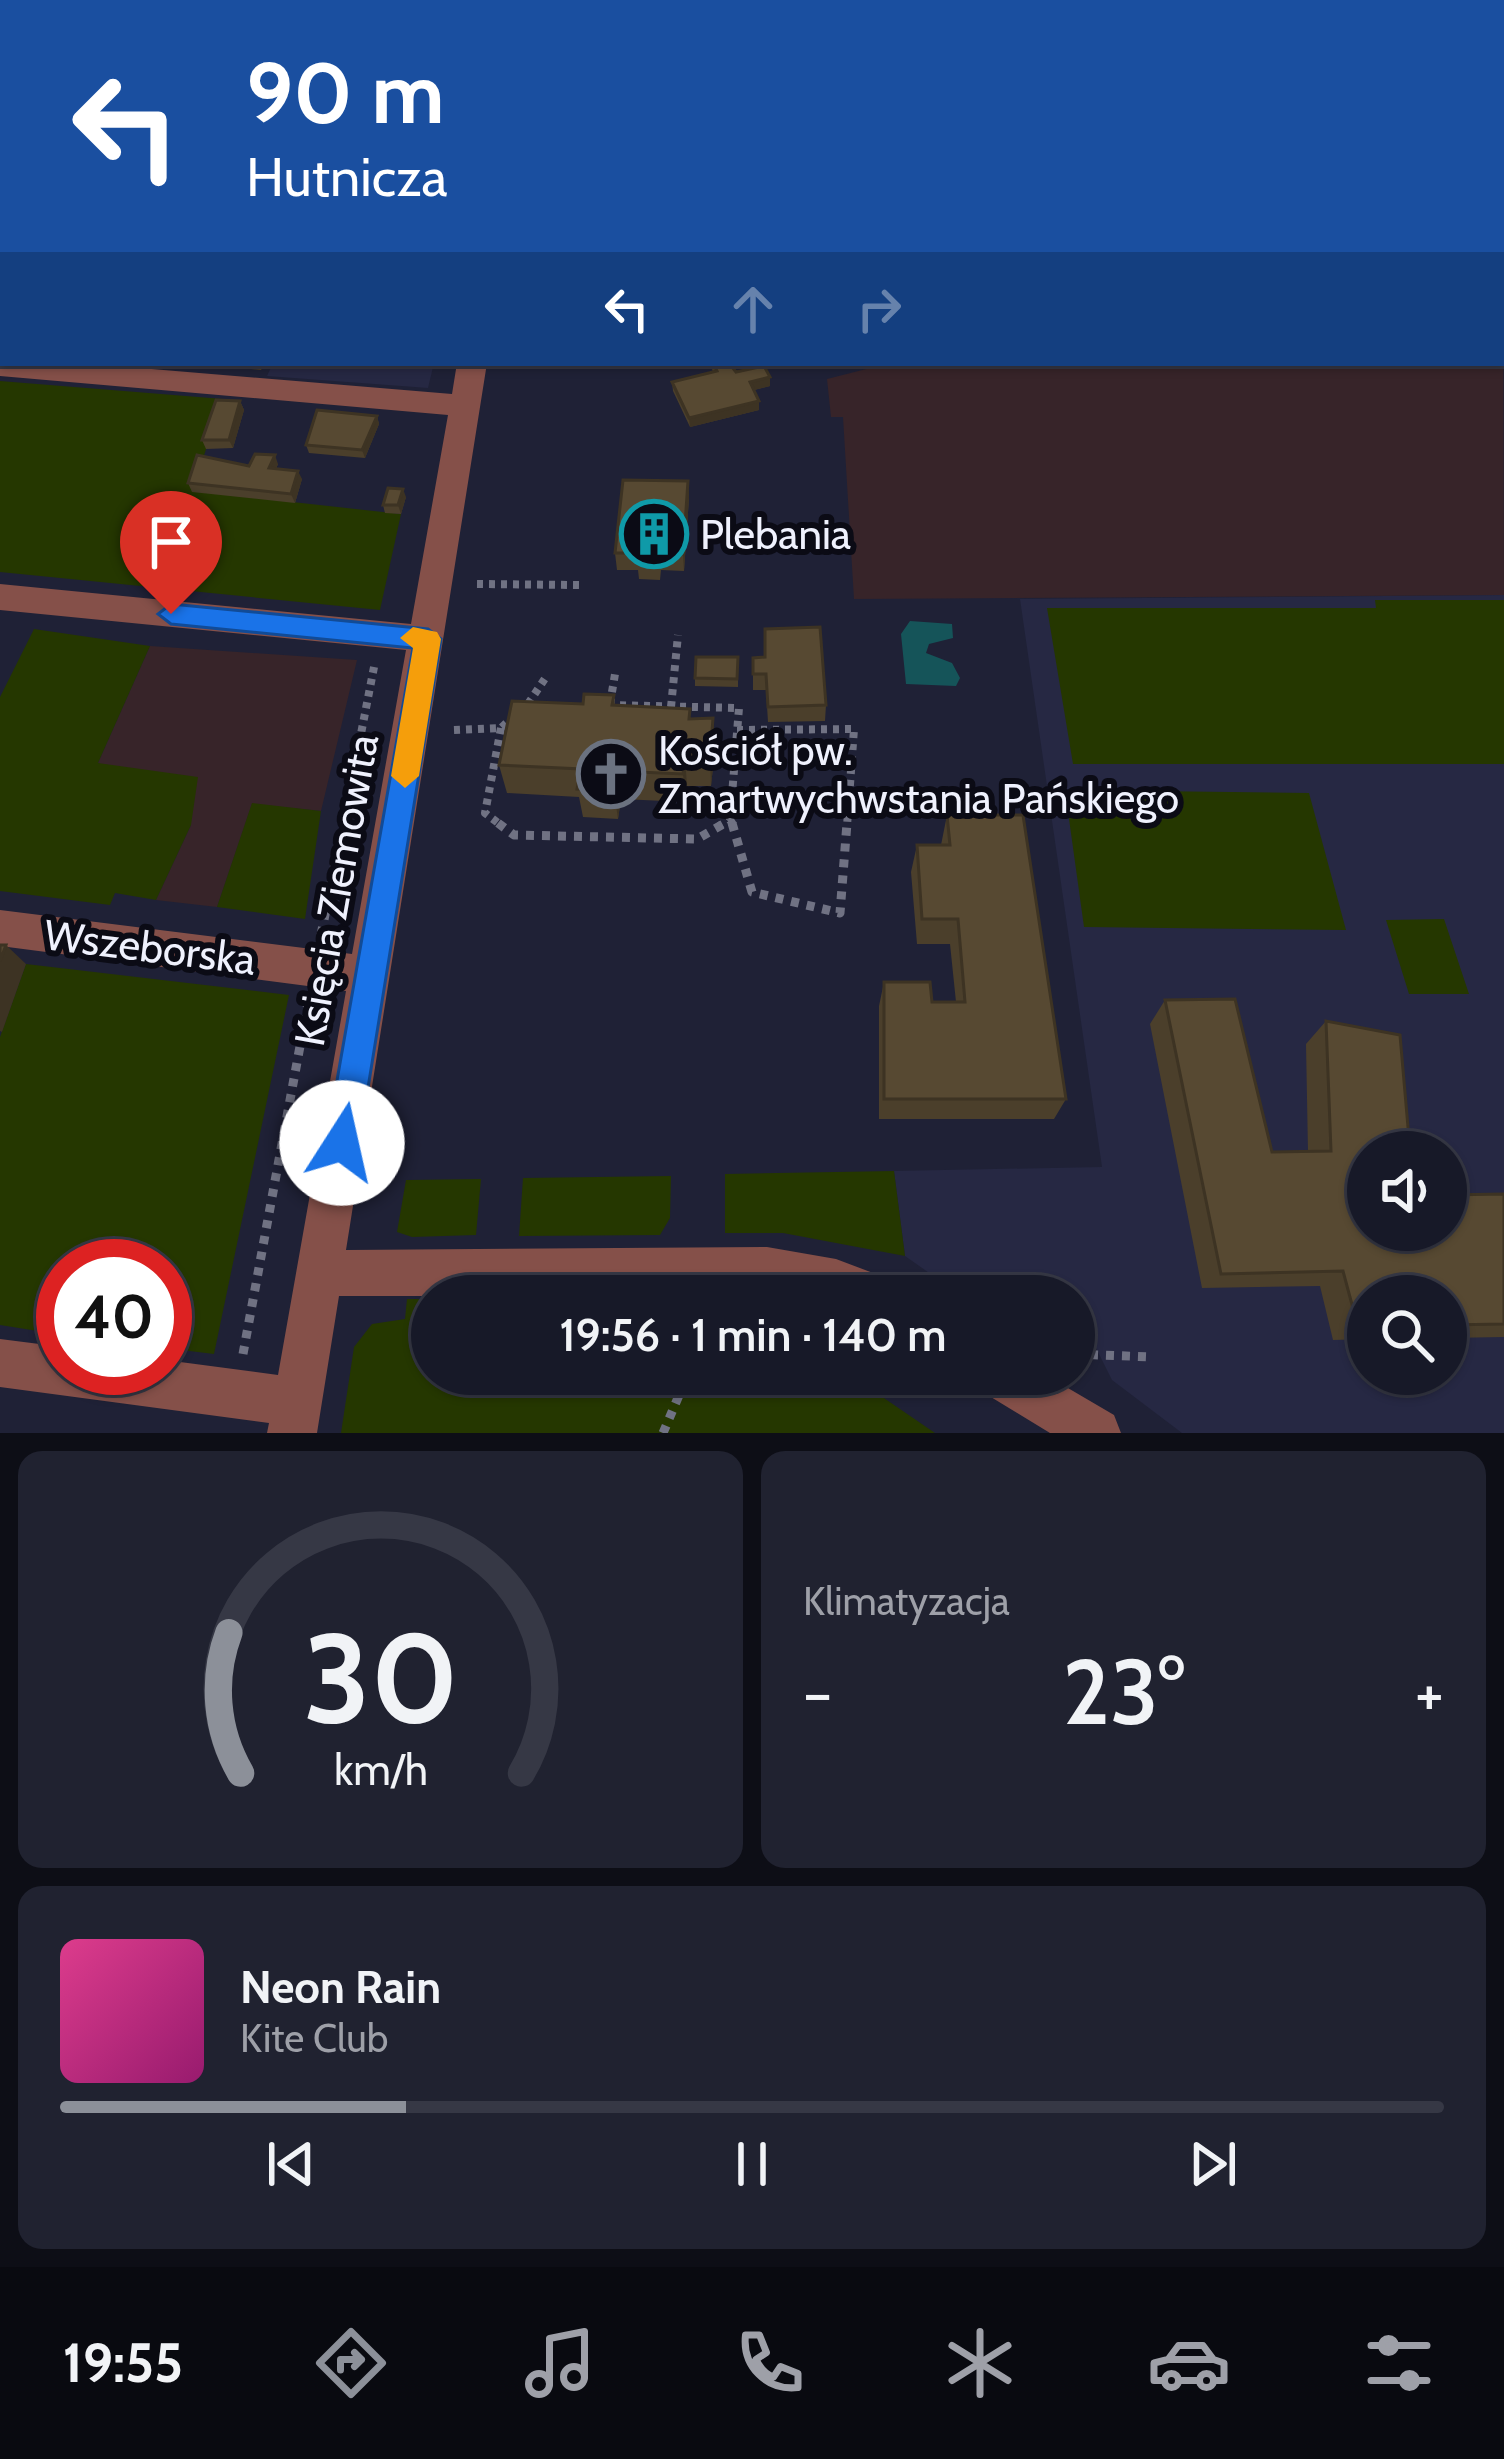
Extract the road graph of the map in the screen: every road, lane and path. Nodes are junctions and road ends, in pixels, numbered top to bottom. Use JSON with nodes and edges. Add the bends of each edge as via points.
{"nodes":[{"id":1,"x":0,"y":367,"type":"edge"},
{"id":2,"x":476,"y":375,"type":"edge"},
{"id":3,"x":477,"y":584,"type":"dead end"},
{"id":4,"x":579,"y":585,"type":"dead end"},
{"id":5,"x":0,"y":597,"type":"edge"},
{"id":6,"x":385,"y":635,"type":"junction"},
{"id":7,"x":678,"y":635,"type":"dead end"},
{"id":8,"x":428,"y":639,"type":"junction"},
{"id":9,"x":615,"y":674,"type":"dead end"},
{"id":10,"x":546,"y":677,"type":"dead end"},
{"id":11,"x":528,"y":704,"type":"junction"},
{"id":12,"x":548,"y":704,"type":"edge"},
{"id":13,"x":590,"y":705,"type":"edge"},
{"id":14,"x":610,"y":705,"type":"junction"},
{"id":15,"x":671,"y":707,"type":"junction"},
{"id":16,"x":501,"y":728,"type":"junction"},
{"id":17,"x":454,"y":730,"type":"dead end"},
{"id":18,"x":737,"y":730,"type":"junction"},
{"id":19,"x":494,"y":763,"type":"junction"},
{"id":20,"x":513,"y":763,"type":"edge"},
{"id":21,"x":730,"y":820,"type":"junction"},
{"id":22,"x":0,"y":928,"type":"edge"},
{"id":23,"x":315,"y":967,"type":"junction"},
{"id":24,"x":371,"y":975,"type":"junction"},
{"id":25,"x":320,"y":1273,"type":"junction"},
{"id":26,"x":796,"y":1275,"type":"edge"},
{"id":27,"x":1095,"y":1355,"type":"edge"},
{"id":28,"x":1153,"y":1357,"type":"dead end"},
{"id":29,"x":0,"y":1363,"type":"edge"},
{"id":30,"x":242,"y":1395,"type":"junction"},
{"id":31,"x":679,"y":1395,"type":"edge"},
{"id":32,"x":1033,"y":1395,"type":"edge"},
{"id":33,"x":295,"y":1418,"type":"edge"},
{"id":34,"x":663,"y":1433,"type":"edge"},
{"id":35,"x":1096,"y":1433,"type":"edge"}],
"edges":[{"from":1,"to":2,"type":"street"},
{"from":2,"to":8,"type":"street","name":"Księcia Ziemowita"},
{"from":3,"to":4,"type":"path"},
{"from":5,"to":6,"type":"street"},
{"from":6,"to":8,"type":"street"},
{"from":6,"to":23,"type":"path","via":[[370,676]]},
{"from":7,"to":15,"type":"path"},
{"from":8,"to":24,"type":"street","name":"Księcia Ziemowita"},
{"from":9,"to":14,"type":"path"},
{"from":10,"to":11,"type":"path"},
{"from":11,"to":12,"type":"path"},
{"from":11,"to":16,"type":"path"},
{"from":13,"to":14,"type":"path"},
{"from":14,"to":15,"type":"path"},
{"from":15,"to":18,"type":"path","via":[[739,708]]},
{"from":16,"to":17,"type":"path"},
{"from":16,"to":19,"type":"path"},
{"from":18,"to":21,"type":"path"},
{"from":18,"to":21,"type":"path","via":[[854,729],[840,913],[752,892]]},
{"from":19,"to":20,"type":"path"},
{"from":19,"to":21,"type":"path","via":[[485,813],[514,836],[697,839]]},
{"from":22,"to":23,"type":"street","name":"Wszeborska"},
{"from":23,"to":24,"type":"street","name":"Wszeborska"},
{"from":23,"to":30,"type":"path","via":[[244,1331]]},
{"from":24,"to":25,"type":"street","name":"Księcia Ziemowita"},
{"from":25,"to":26,"type":"street"},
{"from":25,"to":33,"type":"street","name":"Księcia Ziemowita"},
{"from":27,"to":28,"type":"path"},
{"from":29,"to":30,"type":"street"},
{"from":30,"to":33,"type":"street"},
{"from":31,"to":34,"type":"path"},
{"from":32,"to":35,"type":"street"}]}
